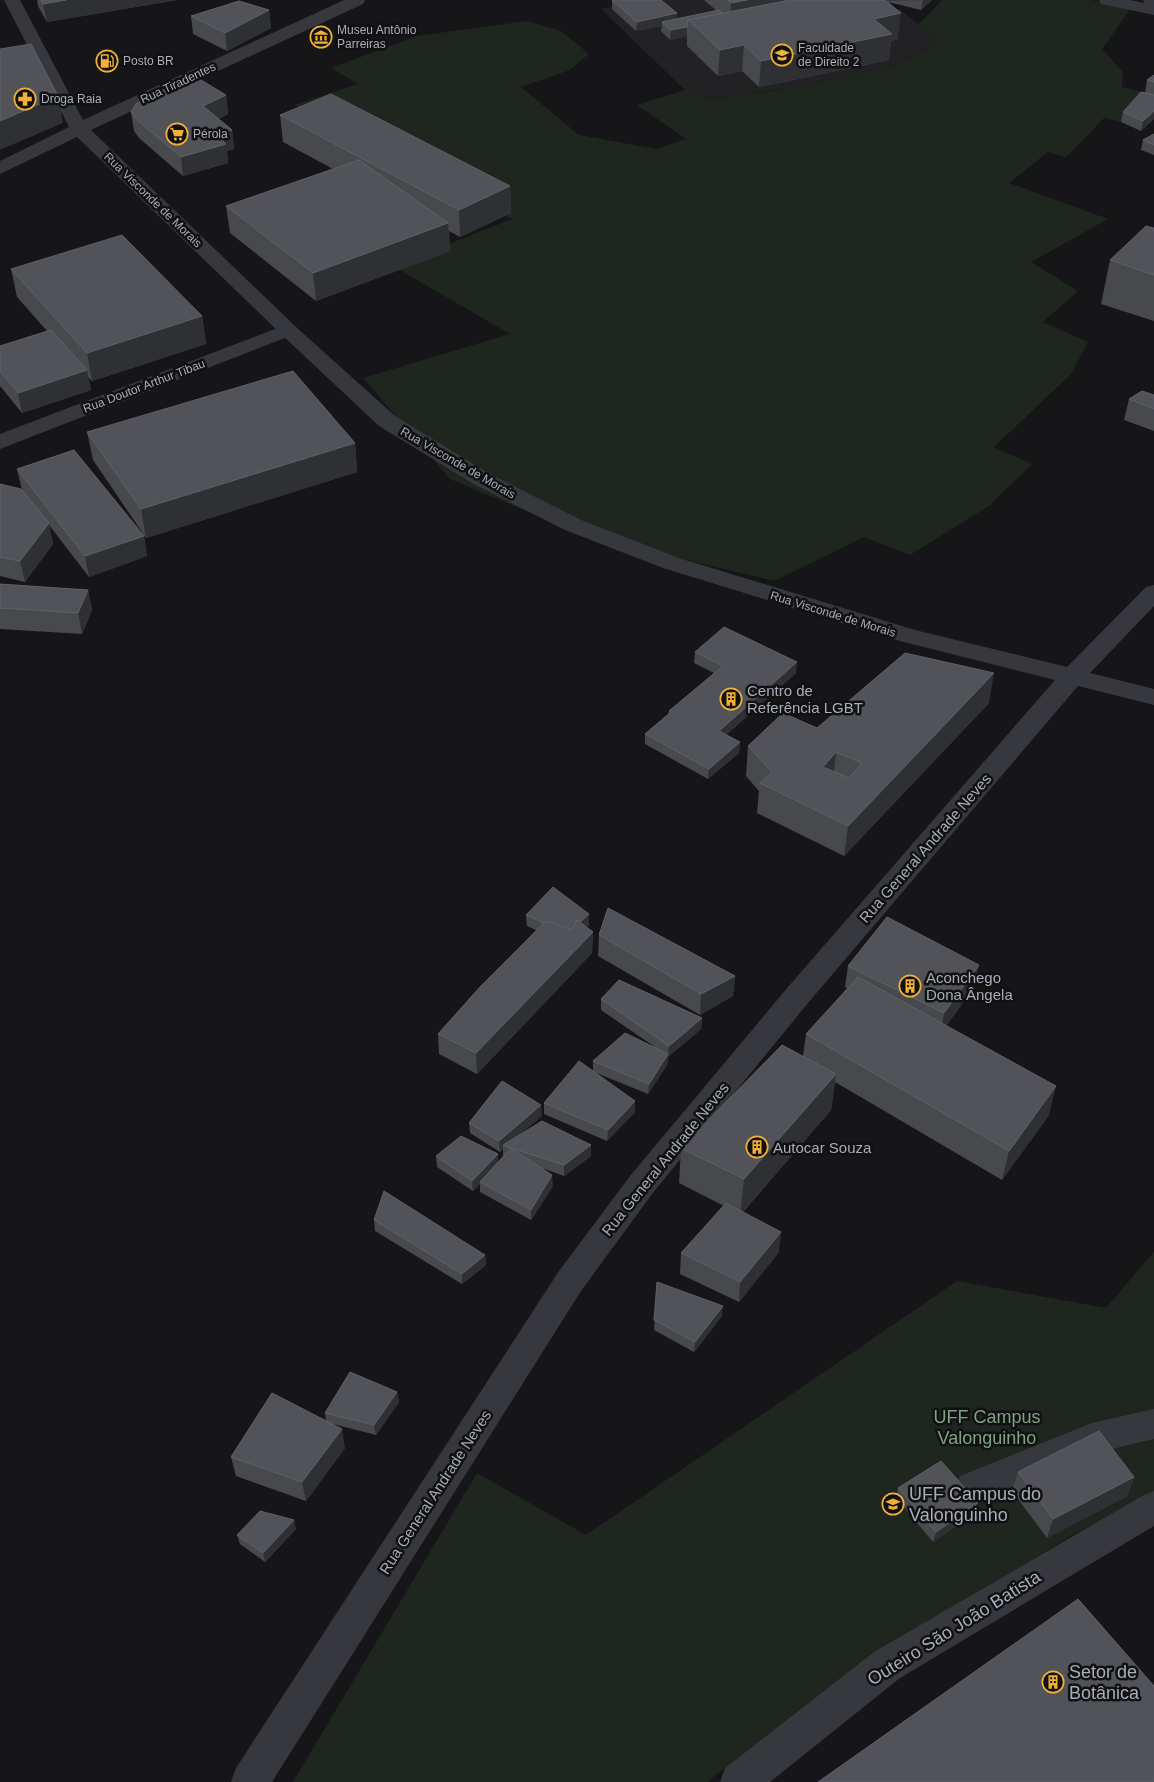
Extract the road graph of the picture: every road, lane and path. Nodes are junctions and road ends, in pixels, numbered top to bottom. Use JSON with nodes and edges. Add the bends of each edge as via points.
{"nodes":[{"id":1,"x":12,"y":0,"type":"edge"},
{"id":2,"x":357,"y":0,"type":"edge"},
{"id":3,"x":1107,"y":0,"type":"edge"},
{"id":4,"x":1154,"y":10,"type":"edge"},
{"id":5,"x":79,"y":129,"type":"junction"},
{"id":6,"x":0,"y":168,"type":"edge"},
{"id":7,"x":288,"y":330,"type":"junction"},
{"id":8,"x":0,"y":442,"type":"edge"},
{"id":9,"x":1154,"y":592,"type":"edge"},
{"id":10,"x":1072,"y":677,"type":"junction"},
{"id":11,"x":1154,"y":698,"type":"edge"},
{"id":12,"x":1154,"y":1424,"type":"edge"},
{"id":13,"x":972,"y":1487,"type":"dead end"},
{"id":14,"x":1154,"y":1506,"type":"edge"},
{"id":15,"x":250,"y":1782,"type":"edge"},
{"id":16,"x":739,"y":1782,"type":"edge"}],
"edges":[{"from":1,"to":5,"type":"street","name":"Rua Visconde de Morais"},
{"from":2,"to":5,"type":"street","name":"Rua Tiradentes"},
{"from":3,"to":4,"type":"street"},
{"from":5,"to":6,"type":"street","name":"Rua Tiradentes"},
{"from":5,"to":7,"type":"street","name":"Rua Visconde de Morais"},
{"from":7,"to":8,"type":"street","name":"Rua Doutor Arthur Tibau"},
{"from":7,"to":10,"type":"street","name":"Rua Visconde de Morais","via":[[387,421],[480,478],[573,525],[671,563],[771,595],[908,636]]},
{"from":9,"to":10,"type":"street","name":"Rua General Andrade Neves"},
{"from":10,"to":11,"type":"street","name":"Rua Visconde de Morais"},
{"from":10,"to":15,"type":"street","name":"Rua General Andrade Neves","via":[[798,995],[641,1185],[570,1281]]},
{"from":12,"to":13,"type":"street","via":[[1092,1438]]},
{"from":14,"to":16,"type":"street","name":"Outeiro São João Batista","via":[[887,1665]]}]}
